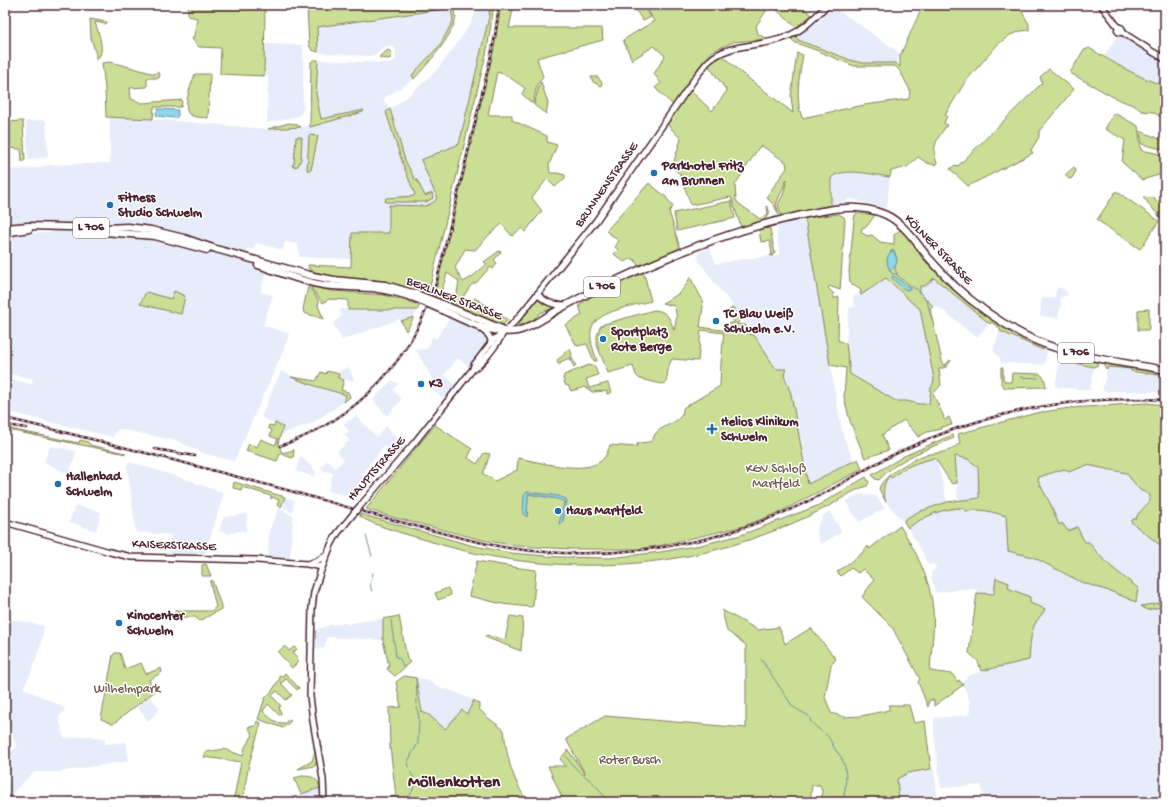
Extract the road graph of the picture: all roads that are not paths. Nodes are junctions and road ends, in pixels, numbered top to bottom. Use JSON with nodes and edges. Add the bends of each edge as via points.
{"nodes":[{"id":1,"x":828,"y":5,"type":"edge"},
{"id":2,"x":1101,"y":5,"type":"edge"},
{"id":3,"x":1165,"y":58,"type":"edge"},
{"id":4,"x":5,"y":228,"type":"edge"},
{"id":5,"x":5,"y":233,"type":"edge"},
{"id":6,"x":537,"y":294,"type":"junction"},
{"id":7,"x":418,"y":297,"type":"junction"},
{"id":8,"x":566,"y":305,"type":"junction"},
{"id":9,"x":441,"y":307,"type":"junction"},
{"id":10,"x":477,"y":325,"type":"junction"},
{"id":11,"x":504,"y":332,"type":"junction"},
{"id":12,"x":491,"y":344,"type":"junction"},
{"id":13,"x":473,"y":369,"type":"junction"},
{"id":14,"x":1165,"y":370,"type":"edge"},
{"id":15,"x":5,"y":522,"type":"edge"},
{"id":16,"x":326,"y":555,"type":"junction"},
{"id":17,"x":307,"y":564,"type":"junction"},
{"id":18,"x":322,"y":567,"type":"junction"},
{"id":19,"x":324,"y":802,"type":"edge"}],
"edges":[{"from":1,"to":6,"type":"main road","name":"BRUNNENSTRASSE","via":[[801,29],[786,37],[724,51],[709,61],[596,221]]},
{"from":2,"to":3,"type":"main road","via":[[1120,30]]},
{"from":4,"to":7,"type":"main road","name":"BERLINER STRASSE","number":"L 706","via":[[128,227],[151,230],[313,276],[380,284],[404,290]]},
{"from":5,"to":7,"type":"main road","name":"BERLINER STRASSE","number":"L 706","via":[[34,229],[154,236],[312,282]]},
{"from":6,"to":8,"type":"main road","via":[[545,302]]},
{"from":6,"to":11,"type":"main road","name":"BRUNNENSTRASSE"},
{"from":7,"to":9,"type":"main road","name":"BERLINER STRASSE","number":"L 706","bridge":true},
{"from":8,"to":11,"type":"main road","number":"L 706","via":[[528,327]]},
{"from":8,"to":14,"type":"main road","name":"KÖLNER STRASSE","number":"L 706","via":[[686,250],[764,224],[845,208],[874,210],[888,215],[903,227],[963,293],[1024,335],[1067,351]]},
{"from":9,"to":10,"type":"main road","name":"BERLINER STRASSE","number":"L 706"},
{"from":9,"to":11,"type":"main road","name":"BERLINER STRASSE","number":"L 706"},
{"from":10,"to":11,"type":"main road","name":"BERLINER STRASSE","number":"L 706"},
{"from":10,"to":12,"type":"main road","number":"L 706","via":[[489,335]]},
{"from":11,"to":12,"type":"main road","name":"HAUPTSTRASSE"},
{"from":11,"to":13,"type":"main road","name":"HAUPTSTRASSE"},
{"from":12,"to":13,"type":"main road","name":"HAUPTSTRASSE","via":[[477,360]]},
{"from":13,"to":16,"type":"main road","name":"HAUPTSTRASSE","bridge":true,"via":[[337,534]]},
{"from":15,"to":17,"type":"main road","name":"KAISERSTRASSE","via":[[131,557],[257,560]]},
{"from":16,"to":17,"type":"main road"},
{"from":16,"to":18,"type":"main road","name":"HAUPTSTRASSE"},
{"from":17,"to":18,"type":"main road","name":"KAISERSTRASSE"},
{"from":18,"to":19,"type":"main road","name":"HAUPTSTRASSE","via":[[314,592],[310,625],[310,696]]}]}
